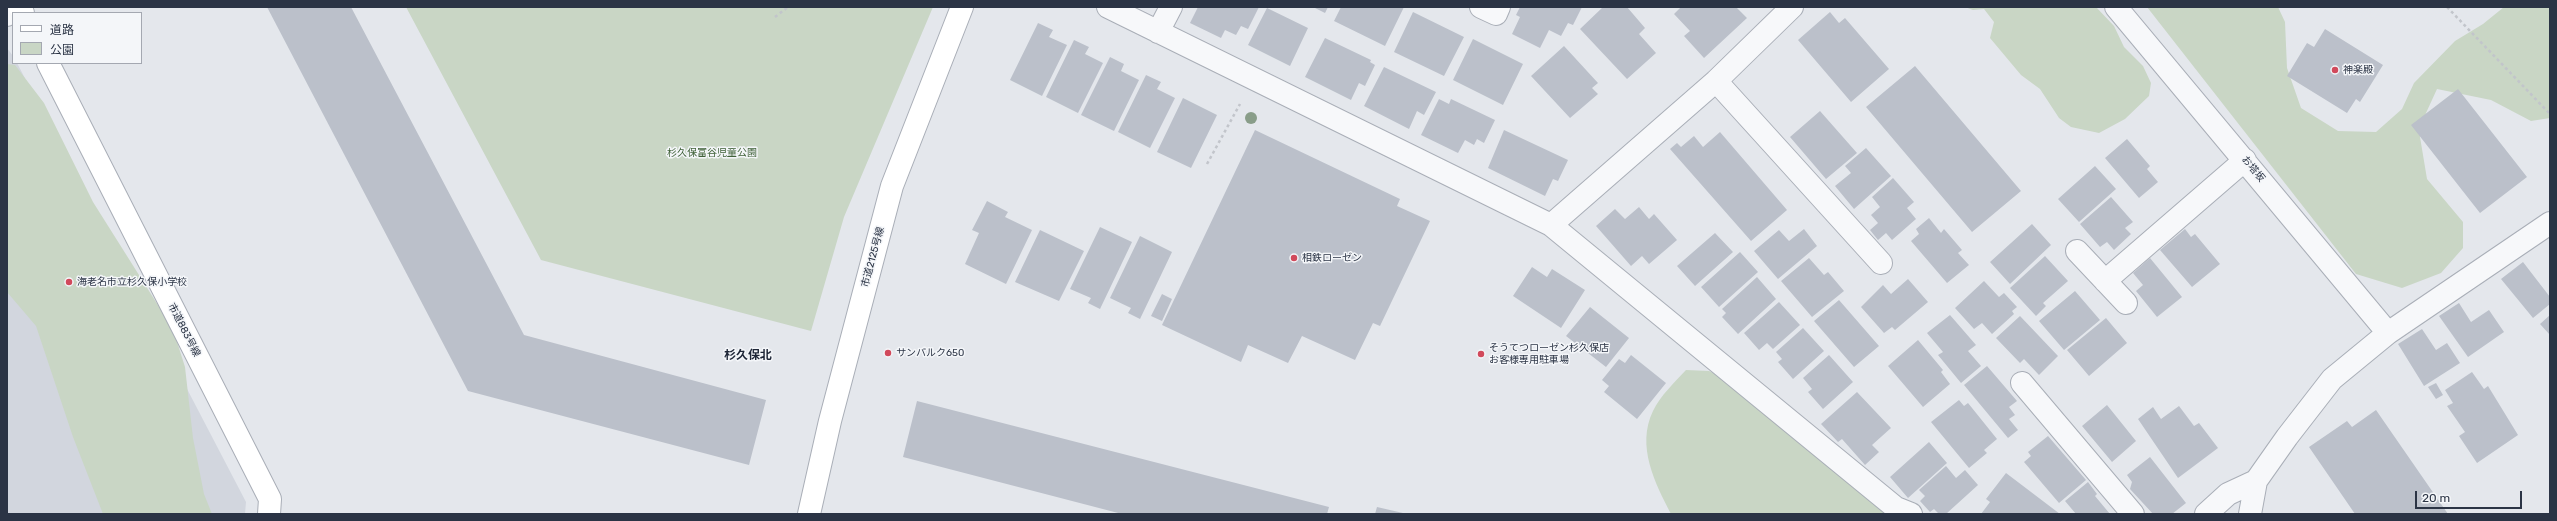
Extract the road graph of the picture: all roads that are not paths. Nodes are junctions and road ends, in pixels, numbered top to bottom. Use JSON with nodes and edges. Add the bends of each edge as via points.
{"nodes":[{"id":1,"x":20,"y":7,"type":"edge"},
{"id":2,"x":962,"y":7,"type":"edge"},
{"id":3,"x":1108,"y":7,"type":"edge"},
{"id":4,"x":1171,"y":7,"type":"edge"},
{"id":5,"x":1481,"y":7,"type":"edge"},
{"id":6,"x":1499,"y":7,"type":"edge"},
{"id":7,"x":1792,"y":7,"type":"edge"},
{"id":8,"x":2116,"y":7,"type":"edge"},
{"id":9,"x":7,"y":15,"type":"edge"},
{"id":10,"x":1158,"y":32,"type":"junction"},
{"id":11,"x":49,"y":64,"type":"edge"},
{"id":12,"x":1716,"y":81,"type":"junction"},
{"id":13,"x":2245,"y":160,"type":"junction"},
{"id":14,"x":2550,"y":223,"type":"edge"},
{"id":15,"x":1551,"y":225,"type":"junction"},
{"id":16,"x":2077,"y":251,"type":"dead end"},
{"id":17,"x":1881,"y":263,"type":"dead end"},
{"id":18,"x":2105,"y":281,"type":"junction"},
{"id":19,"x":2126,"y":303,"type":"dead end"},
{"id":20,"x":2388,"y":333,"type":"junction"},
{"id":21,"x":2022,"y":383,"type":"dead end"},
{"id":22,"x":2256,"y":481,"type":"junction"},
{"id":23,"x":269,"y":514,"type":"edge"},
{"id":24,"x":809,"y":514,"type":"edge"},
{"id":25,"x":1911,"y":514,"type":"edge"},
{"id":26,"x":2133,"y":514,"type":"edge"},
{"id":27,"x":2206,"y":514,"type":"edge"},
{"id":28,"x":2250,"y":514,"type":"edge"}],
"edges":[{"from":1,"to":9,"type":"street"},
{"from":2,"to":24,"type":"street","name":"市道2125号線","via":[[892,186],[830,421]]},
{"from":3,"to":10,"type":"street"},
{"from":4,"to":10,"type":"street"},
{"from":5,"to":6,"type":"street","via":[[1496,14]]},
{"from":7,"to":12,"type":"street"},
{"from":8,"to":13,"type":"street","name":"お塔坂"},
{"from":10,"to":15,"type":"street"},
{"from":11,"to":23,"type":"street","name":"市道883号線","via":[[270,499]]},
{"from":12,"to":15,"type":"street"},
{"from":12,"to":17,"type":"street"},
{"from":13,"to":18,"type":"street"},
{"from":13,"to":20,"type":"street","name":"お塔坂"},
{"from":14,"to":20,"type":"street"},
{"from":15,"to":25,"type":"street","via":[[1896,508]]},
{"from":16,"to":18,"type":"street"},
{"from":18,"to":19,"type":"street"},
{"from":20,"to":22,"type":"street","via":[[2332,379]]},
{"from":21,"to":26,"type":"street"},
{"from":22,"to":27,"type":"street","via":[[2228,494]]},
{"from":22,"to":28,"type":"street"}]}
